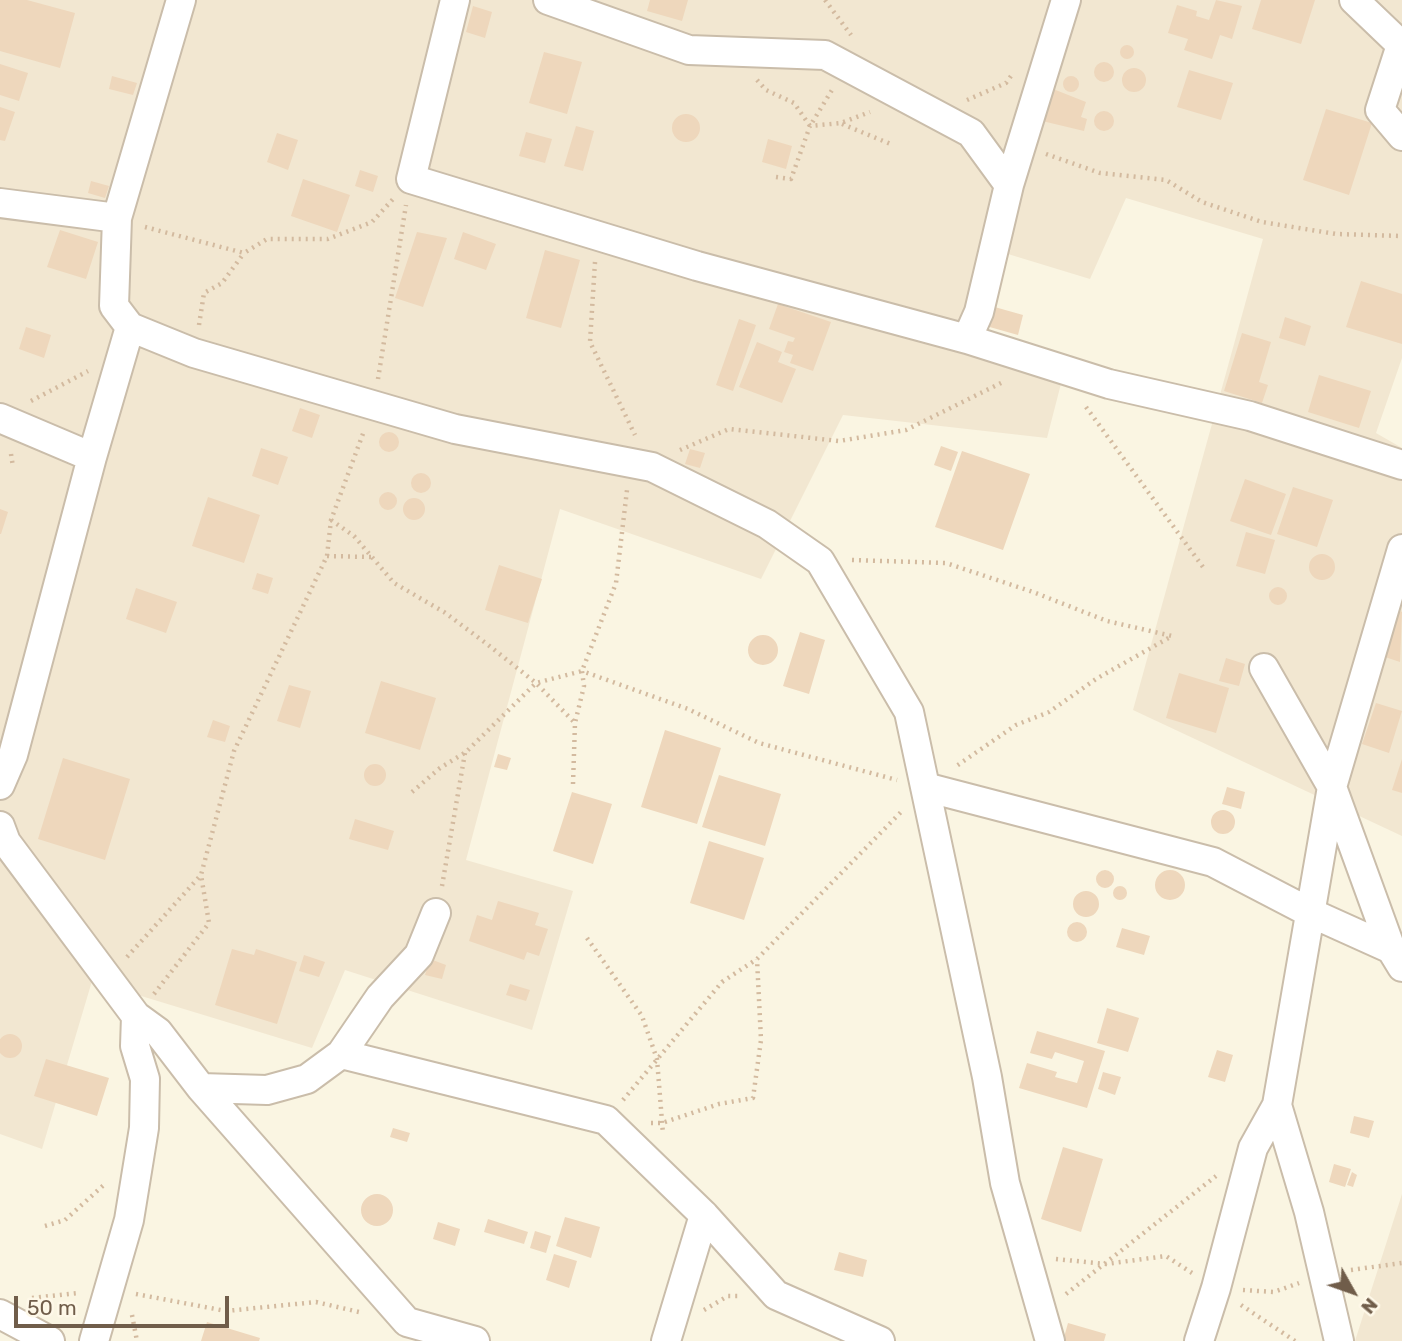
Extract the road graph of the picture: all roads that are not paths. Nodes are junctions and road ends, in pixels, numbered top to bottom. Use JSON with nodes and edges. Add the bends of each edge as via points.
{"nodes":[{"id":1,"x":180,"y":0,"type":"edge"},
{"id":2,"x":455,"y":0,"type":"edge"},
{"id":3,"x":548,"y":0,"type":"edge"},
{"id":4,"x":1066,"y":0,"type":"edge"},
{"id":5,"x":1354,"y":0,"type":"edge"},
{"id":6,"x":1402,"y":136,"type":"edge"},
{"id":7,"x":1009,"y":185,"type":"junction"},
{"id":8,"x":0,"y":203,"type":"edge"},
{"id":9,"x":117,"y":218,"type":"junction"},
{"id":10,"x":130,"y":327,"type":"junction"},
{"id":11,"x":967,"y":339,"type":"junction"},
{"id":12,"x":0,"y":418,"type":"edge"},
{"id":13,"x":92,"y":457,"type":"junction"},
{"id":14,"x":1402,"y":465,"type":"edge"},
{"id":15,"x":1402,"y":549,"type":"edge"},
{"id":16,"x":1264,"y":668,"type":"dead end"},
{"id":17,"x":0,"y":785,"type":"edge"},
{"id":18,"x":925,"y":787,"type":"junction"},
{"id":19,"x":1332,"y":787,"type":"junction"},
{"id":20,"x":2,"y":841,"type":"edge"},
{"id":21,"x":1309,"y":912,"type":"junction"},
{"id":22,"x":436,"y":913,"type":"road end"},
{"id":23,"x":1397,"y":958,"type":"edge"},
{"id":24,"x":136,"y":1016,"type":"junction"},
{"id":25,"x":341,"y":1054,"type":"junction"},
{"id":26,"x":201,"y":1088,"type":"junction"},
{"id":27,"x":1276,"y":1105,"type":"junction"},
{"id":28,"x":704,"y":1215,"type":"junction"},
{"id":29,"x":0,"y":1314,"type":"edge"},
{"id":30,"x":668,"y":1336,"type":"edge"},
{"id":31,"x":50,"y":1341,"type":"edge"},
{"id":32,"x":94,"y":1341,"type":"edge"},
{"id":33,"x":475,"y":1341,"type":"edge"},
{"id":34,"x":880,"y":1341,"type":"edge"},
{"id":35,"x":1050,"y":1341,"type":"edge"},
{"id":36,"x":1199,"y":1341,"type":"edge"},
{"id":37,"x":1339,"y":1341,"type":"edge"}],
"edges":[{"from":1,"to":9,"type":"street"},
{"from":2,"to":11,"type":"street","via":[[411,179],[697,266]]},
{"from":3,"to":7,"type":"street","via":[[689,50],[825,55],[971,133]]},
{"from":4,"to":7,"type":"street"},
{"from":5,"to":6,"type":"street","via":[[1401,45],[1380,110]]},
{"from":7,"to":11,"type":"street","via":[[979,312]]},
{"from":8,"to":9,"type":"street"},
{"from":9,"to":10,"type":"street","via":[[114,306]]},
{"from":10,"to":13,"type":"street"},
{"from":10,"to":18,"type":"street","via":[[194,353],[455,429],[652,467],[767,524],[820,561],[909,712]]},
{"from":11,"to":14,"type":"street","via":[[1109,384],[1250,416]]},
{"from":12,"to":13,"type":"street"},
{"from":13,"to":17,"type":"street","via":[[13,755]]},
{"from":15,"to":19,"type":"street"},
{"from":16,"to":19,"type":"street"},
{"from":18,"to":21,"type":"street","via":[[1213,862]]},
{"from":18,"to":35,"type":"street","via":[[987,1077],[1004,1183]]},
{"from":19,"to":21,"type":"street"},
{"from":19,"to":23,"type":"street"},
{"from":20,"to":24,"type":"street"},
{"from":21,"to":23,"type":"street"},
{"from":21,"to":27,"type":"street"},
{"from":22,"to":25,"type":"street","via":[[419,955],[380,998]]},
{"from":24,"to":26,"type":"street","via":[[158,1032]]},
{"from":24,"to":32,"type":"street","via":[[135,1046],[145,1079],[144,1128],[129,1220]]},
{"from":25,"to":26,"type":"street","via":[[307,1079],[267,1090]]},
{"from":25,"to":28,"type":"street","via":[[606,1120]]},
{"from":26,"to":33,"type":"street","via":[[407,1322]]},
{"from":27,"to":36,"type":"street","via":[[1253,1148]]},
{"from":27,"to":37,"type":"street","via":[[1309,1212]]},
{"from":28,"to":30,"type":"street"},
{"from":28,"to":34,"type":"street","via":[[776,1295]]},
{"from":29,"to":31,"type":"street"}]}
